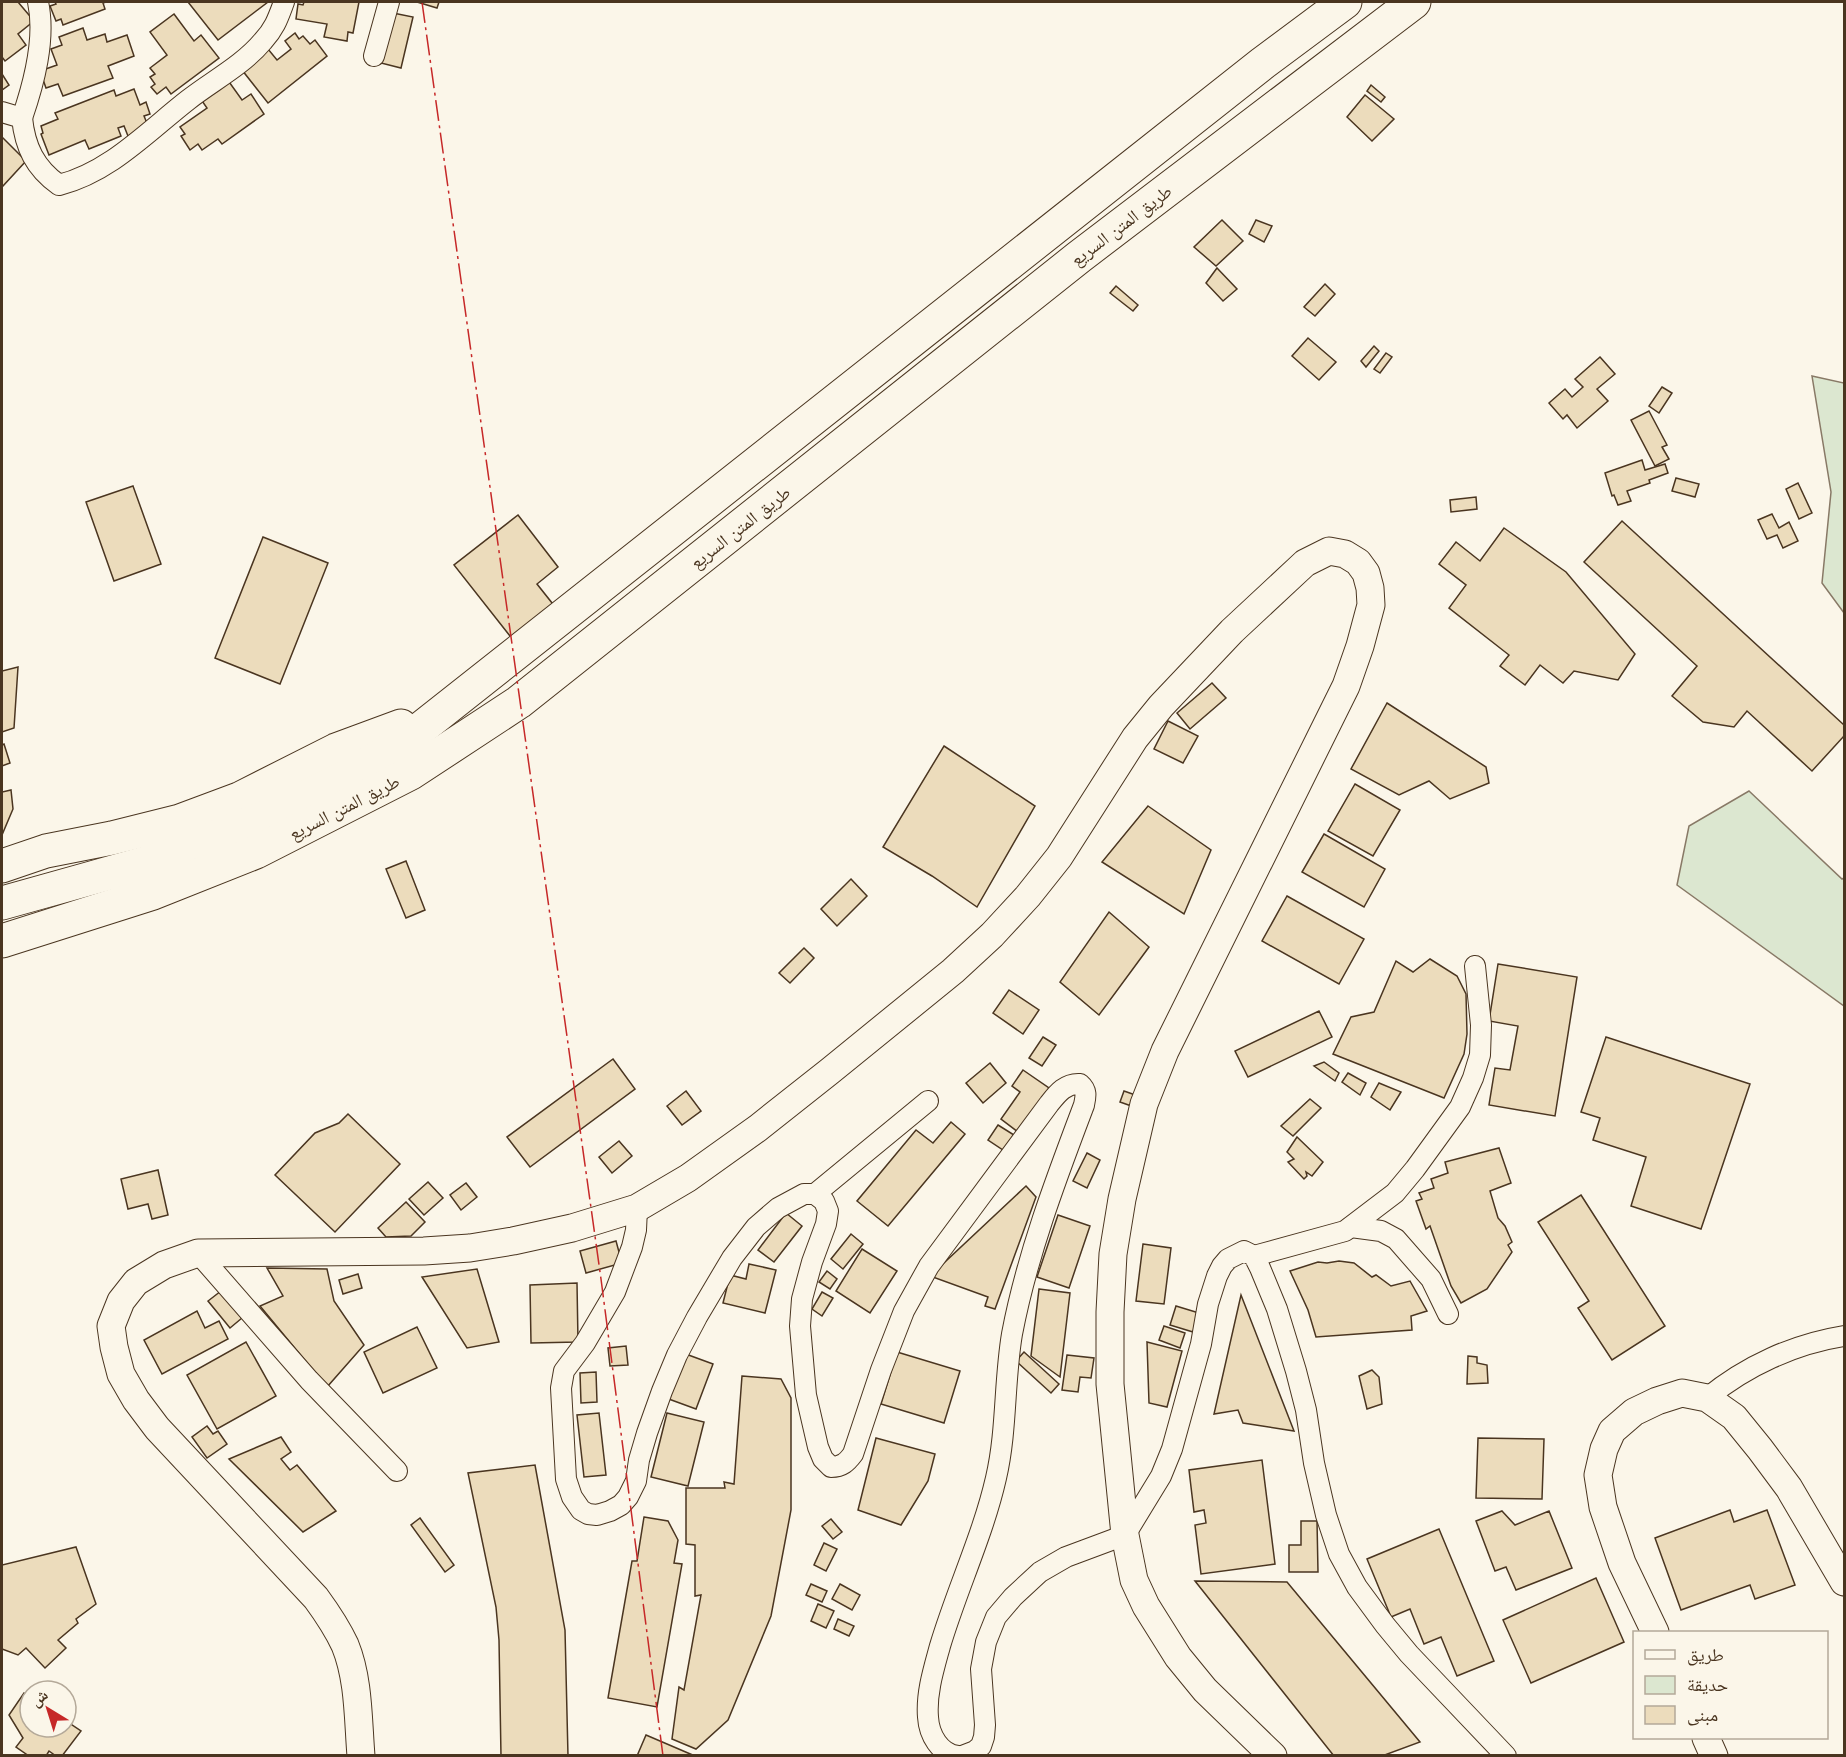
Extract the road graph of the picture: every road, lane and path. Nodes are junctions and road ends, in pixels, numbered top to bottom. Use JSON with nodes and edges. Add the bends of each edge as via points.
{"nodes":[{"id":1,"x":38,"y":2,"type":"edge"},
{"id":2,"x":284,"y":2,"type":"edge"},
{"id":3,"x":389,"y":2,"type":"edge"},
{"id":4,"x":1345,"y":2,"type":"edge"},
{"id":5,"x":1414,"y":2,"type":"edge"},
{"id":6,"x":374,"y":56,"type":"dead end"},
{"id":7,"x":2,"y":112,"type":"edge"},
{"id":8,"x":22,"y":118,"type":"junction"},
{"id":9,"x":450,"y":706,"type":"junction"},
{"id":10,"x":2,"y":866,"type":"edge"},
{"id":11,"x":2,"y":903,"type":"edge"},
{"id":12,"x":2,"y":941,"type":"edge"},
{"id":13,"x":1475,"y":966,"type":"dead end"},
{"id":14,"x":928,"y":1101,"type":"dead end"},
{"id":15,"x":815,"y":1194,"type":"junction"},
{"id":16,"x":638,"y":1208,"type":"junction"},
{"id":17,"x":1351,"y":1227,"type":"junction"},
{"id":18,"x":198,"y":1253,"type":"junction"},
{"id":19,"x":1254,"y":1256,"type":"junction"},
{"id":20,"x":1448,"y":1314,"type":"dead end"},
{"id":21,"x":1845,"y":1336,"type":"edge"},
{"id":22,"x":1707,"y":1398,"type":"junction"},
{"id":23,"x":397,"y":1471,"type":"dead end"},
{"id":24,"x":1125,"y":1535,"type":"junction"},
{"id":25,"x":1845,"y":1582,"type":"edge"},
{"id":26,"x":1655,"y":1631,"type":"edge"},
{"id":27,"x":1707,"y":1739,"type":"edge"},
{"id":28,"x":361,"y":1755,"type":"edge"},
{"id":29,"x":960,"y":1755,"type":"edge"},
{"id":30,"x":1273,"y":1755,"type":"edge"},
{"id":31,"x":1506,"y":1755,"type":"edge"},
{"id":32,"x":1714,"y":1755,"type":"edge"}],
"edges":[{"from":1,"to":8,"type":"street","via":[[41,17],[37,62]]},
{"from":2,"to":8,"type":"street","via":[[275,28],[232,69],[188,100],[140,142],[72,182],[59,185],[42,171],[28,150]]},
{"from":3,"to":6,"type":"street"},
{"from":4,"to":9,"type":"highway","name":"طريق المتن السريع"},
{"from":5,"to":12,"type":"highway","name":"طريق المتن السريع","via":[[1079,257],[519,702],[411,773],[256,852],[153,893]]},
{"from":7,"to":8,"type":"street"},
{"from":9,"to":10,"type":"highway","via":[[336,750],[238,799],[180,821],[46,851]]},
{"from":9,"to":11,"type":"highway","name":"طريق المتن السريع","via":[[410,737],[348,775],[265,817],[163,858]]},
{"from":13,"to":17,"type":"street","via":[[1480,1055],[1460,1107],[1395,1193]]},
{"from":14,"to":15,"type":"street"},
{"from":15,"to":16,"type":"street","via":[[804,1194],[777,1208],[732,1258],[677,1355],[647,1433],[633,1490],[610,1511],[588,1514],[580,1510],[566,1479],[561,1388],[564,1371],[615,1292],[632,1247]]},
{"from":15,"to":29,"type":"street","via":[[828,1211],[802,1299],[802,1357],[818,1447],[831,1467],[838,1467],[853,1454],[904,1311],[929,1266],[1060,1091],[1080,1084],[1086,1092],[1019,1302],[1007,1367],[997,1477],[935,1664],[929,1725],[943,1750]]},
{"from":16,"to":18,"type":"street","via":[[572,1228],[470,1248]]},
{"from":16,"to":24,"type":"street","via":[[758,1128],[992,935],[1059,856],[1135,738],[1161,706],[1232,631],[1305,563],[1329,551],[1358,562],[1366,573],[1371,605],[1346,686],[1165,1051],[1144,1104],[1113,1254],[1110,1312],[1110,1384]]},
{"from":17,"to":19,"type":"street"},
{"from":17,"to":20,"type":"street","via":[[1381,1231],[1396,1239],[1431,1279]]},
{"from":18,"to":23,"type":"street","via":[[309,1380]]},
{"from":18,"to":28,"type":"street","via":[[164,1265],[136,1282],[121,1301],[111,1326],[121,1374],[157,1428],[289,1568],[334,1623],[354,1679]]},
{"from":19,"to":24,"type":"street","via":[[1244,1251],[1235,1254],[1216,1276],[1172,1449],[1161,1476]]},
{"from":19,"to":31,"type":"street","via":[[1277,1310],[1296,1371],[1326,1515],[1339,1554],[1357,1587],[1409,1654]]},
{"from":21,"to":22,"type":"street","via":[[1788,1351],[1727,1381]]},
{"from":22,"to":25,"type":"street","via":[[1734,1417],[1760,1449],[1789,1488]]},
{"from":22,"to":26,"type":"street","via":[[1682,1393],[1634,1412],[1612,1431],[1600,1466],[1603,1507],[1614,1541]]},
{"from":24,"to":29,"type":"street","via":[[1066,1557],[1040,1572],[996,1617],[981,1669],[984,1737],[975,1751]]},
{"from":24,"to":30,"type":"street","via":[[1134,1580],[1178,1657],[1205,1690]]},
{"from":27,"to":32,"type":"street"}]}
